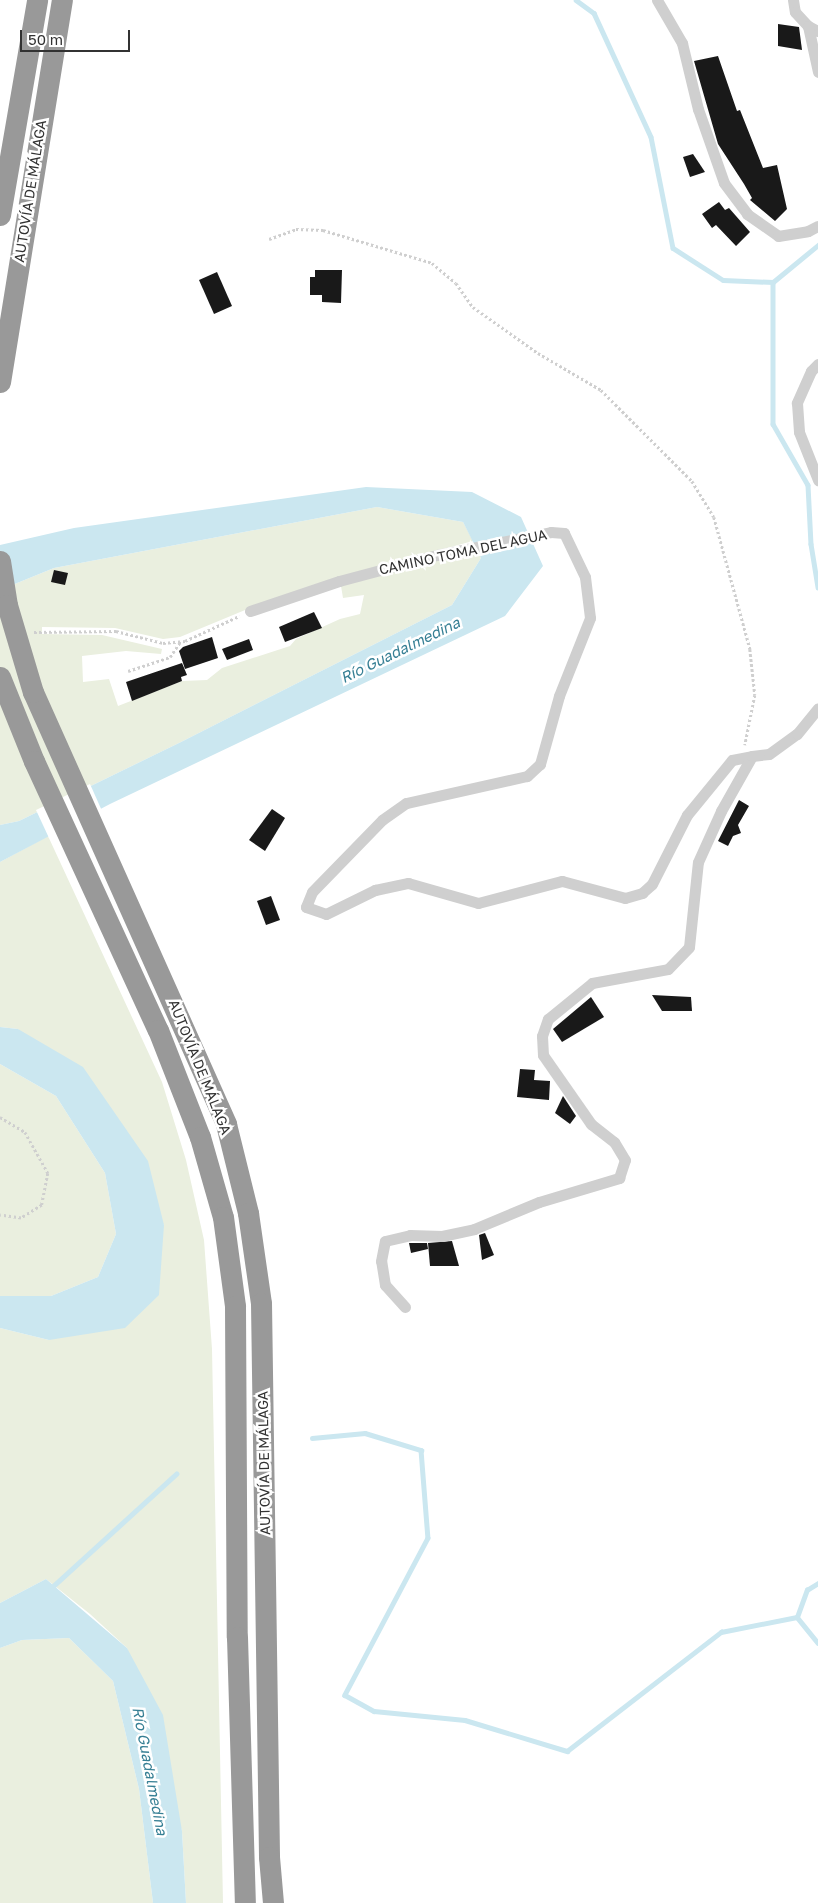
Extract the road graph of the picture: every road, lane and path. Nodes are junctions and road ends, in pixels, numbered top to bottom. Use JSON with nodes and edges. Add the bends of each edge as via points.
{"nodes":[{"id":1,"x":37,"y":0,"type":"edge"},
{"id":2,"x":62,"y":0,"type":"edge"},
{"id":3,"x":657,"y":0,"type":"edge"},
{"id":4,"x":793,"y":0,"type":"edge"},
{"id":5,"x":813,"y":28,"type":"edge"},
{"id":6,"x":818,"y":72,"type":"edge"},
{"id":7,"x":0,"y":215,"type":"edge"},
{"id":8,"x":818,"y":226,"type":"edge"},
{"id":9,"x":269,"y":239,"type":"dead end"},
{"id":10,"x":818,"y":364,"type":"edge"},
{"id":11,"x":0,"y":382,"type":"edge"},
{"id":12,"x":818,"y":480,"type":"edge"},
{"id":13,"x":0,"y":561,"type":"edge"},
{"id":14,"x":250,"y":611,"type":"joint"},
{"id":15,"x":28,"y":632,"type":"dead end"},
{"id":16,"x":180,"y":642,"type":"junction"},
{"id":17,"x":128,"y":671,"type":"dead end"},
{"id":18,"x":0,"y":677,"type":"edge"},
{"id":19,"x":818,"y":708,"type":"edge"},
{"id":20,"x":752,"y":756,"type":"junction"},
{"id":21,"x":0,"y":1117,"type":"edge"},
{"id":22,"x":0,"y":1215,"type":"edge"},
{"id":23,"x":405,"y":1307,"type":"dead end"},
{"id":24,"x":245,"y":1903,"type":"edge"},
{"id":25,"x":273,"y":1903,"type":"edge"}],
"edges":[{"from":1,"to":7,"type":"highway","name":"AUTOVÍA DE MÁLAGA"},
{"from":2,"to":11,"type":"highway","name":"AUTOVÍA DE MÁLAGA"},
{"from":3,"to":8,"type":"street","via":[[682,43],[698,109],[724,183],[747,214],[778,236]]},
{"from":4,"to":5,"type":"street","via":[[795,12]]},
{"from":5,"to":6,"type":"street"},
{"from":9,"to":20,"type":"path","via":[[296,229],[323,230],[432,263],[456,283],[473,308],[538,353],[601,390],[692,481],[714,517],[750,649],[755,695],[745,745]]},
{"from":10,"to":12,"type":"street","via":[[811,371],[798,403],[799,432]]},
{"from":13,"to":25,"type":"highway","name":"AUTOVÍA DE MÁLAGA","bridge":true,"via":[[7,606],[33,692],[226,1124],[248,1213],[261,1303],[269,1857]]},
{"from":14,"to":16,"type":"path"},
{"from":14,"to":20,"type":"street","name":"CAMINO TOMA DEL AGUA","via":[[339,581],[437,555],[551,532],[564,533],[585,577],[590,618],[559,696],[540,764],[527,776],[406,804],[382,820],[312,892],[306,907],[326,914],[375,890],[408,884],[478,903],[562,881],[626,898],[642,893],[652,884],[687,815],[732,760]]},
{"from":15,"to":16,"type":"path","via":[[116,631],[163,643]]},
{"from":16,"to":17,"type":"path","via":[[170,657]]},
{"from":18,"to":24,"type":"highway","name":"AUTOVÍA DE MÁLAGA","via":[[8,702],[158,1030],[200,1137],[223,1218],[234,1306],[237,1637]]},
{"from":19,"to":20,"type":"street","via":[[798,734],[769,754]]},
{"from":20,"to":23,"type":"street","via":[[721,811],[698,862],[689,947],[668,969],[592,983],[548,1018],[542,1036],[543,1055],[591,1124],[614,1142],[626,1160],[619,1178],[539,1202],[474,1230],[442,1236],[410,1234],[385,1241],[381,1262],[385,1285]]},
{"from":21,"to":22,"type":"path","via":[[25,1132],[48,1174],[42,1206],[21,1218]]}]}
